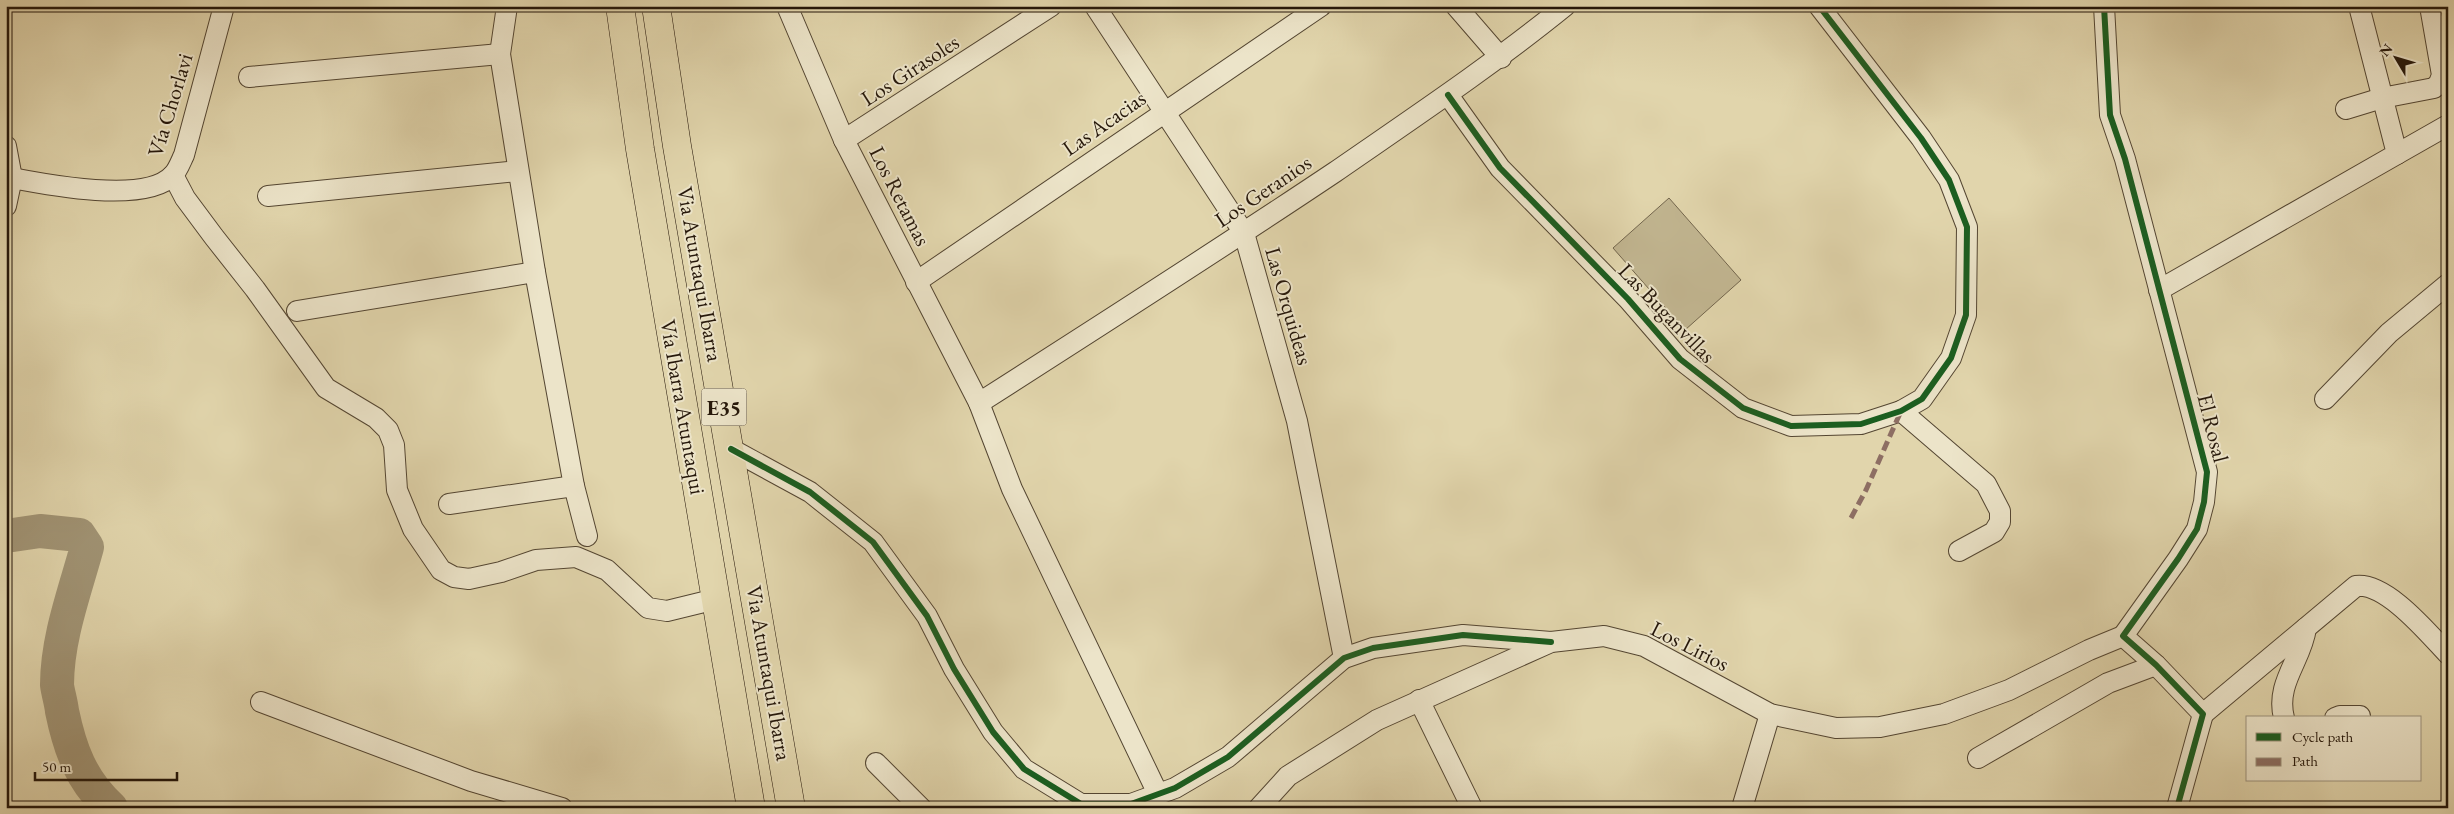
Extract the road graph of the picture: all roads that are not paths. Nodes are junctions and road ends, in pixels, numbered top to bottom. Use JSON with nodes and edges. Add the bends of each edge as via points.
{"nodes":[{"id":1,"x":224,"y":6,"type":"edge"},
{"id":2,"x":507,"y":6,"type":"edge"},
{"id":3,"x":620,"y":6,"type":"edge"},
{"id":4,"x":656,"y":6,"type":"edge"},
{"id":5,"x":787,"y":6,"type":"edge"},
{"id":6,"x":1051,"y":6,"type":"edge"},
{"id":7,"x":1096,"y":6,"type":"edge"},
{"id":8,"x":1321,"y":6,"type":"edge"},
{"id":9,"x":1456,"y":6,"type":"edge"},
{"id":10,"x":1565,"y":6,"type":"edge"},
{"id":11,"x":1819,"y":6,"type":"edge"},
{"id":12,"x":2104,"y":6,"type":"edge"},
{"id":13,"x":2359,"y":6,"type":"edge"},
{"id":14,"x":2430,"y":6,"type":"edge"},
{"id":15,"x":500,"y":54,"type":"junction"},
{"id":16,"x":1501,"y":58,"type":"junction"},
{"id":17,"x":249,"y":77,"type":"dead end"},
{"id":18,"x":1448,"y":95,"type":"junction"},
{"id":19,"x":2382,"y":98,"type":"junction"},
{"id":20,"x":2346,"y":109,"type":"dead end"},
{"id":21,"x":1165,"y":110,"type":"junction"},
{"id":22,"x":2448,"y":125,"type":"edge"},
{"id":23,"x":844,"y":140,"type":"junction"},
{"id":24,"x":6,"y":146,"type":"edge"},
{"id":25,"x":2398,"y":154,"type":"junction"},
{"id":26,"x":518,"y":171,"type":"junction"},
{"id":27,"x":173,"y":176,"type":"junction"},
{"id":28,"x":12,"y":178,"type":"junction"},
{"id":29,"x":268,"y":196,"type":"dead end"},
{"id":30,"x":6,"y":206,"type":"edge"},
{"id":31,"x":1244,"y":233,"type":"junction"},
{"id":32,"x":535,"y":272,"type":"junction"},
{"id":33,"x":916,"y":282,"type":"junction"},
{"id":34,"x":2448,"y":284,"type":"edge"},
{"id":35,"x":2159,"y":290,"type":"junction"},
{"id":36,"x":297,"y":311,"type":"dead end"},
{"id":37,"x":2325,"y":398,"type":"dead end"},
{"id":38,"x":980,"y":403,"type":"junction"},
{"id":39,"x":1901,"y":411,"type":"junction"},
{"id":40,"x":731,"y":449,"type":"junction"},
{"id":41,"x":574,"y":486,"type":"junction"},
{"id":42,"x":449,"y":504,"type":"dead end"},
{"id":43,"x":587,"y":536,"type":"dead end"},
{"id":44,"x":1959,"y":551,"type":"dead end"},
{"id":45,"x":716,"y":599,"type":"junction"},
{"id":46,"x":2306,"y":628,"type":"junction"},
{"id":47,"x":2123,"y":636,"type":"junction"},
{"id":48,"x":1551,"y":642,"type":"junction"},
{"id":49,"x":2448,"y":654,"type":"edge"},
{"id":50,"x":1344,"y":658,"type":"junction"},
{"id":51,"x":2156,"y":665,"type":"junction"},
{"id":52,"x":1419,"y":700,"type":"junction"},
{"id":53,"x":261,"y":702,"type":"dead end"},
{"id":54,"x":1770,"y":714,"type":"junction"},
{"id":55,"x":2202,"y":714,"type":"junction"},
{"id":56,"x":2284,"y":716,"type":"edge"},
{"id":57,"x":2340,"y":716,"type":"edge"},
{"id":58,"x":2360,"y":716,"type":"dead end"},
{"id":59,"x":1978,"y":758,"type":"dead end"},
{"id":60,"x":876,"y":763,"type":"dead end"},
{"id":61,"x":1158,"y":794,"type":"junction"},
{"id":62,"x":562,"y":808,"type":"edge"},
{"id":63,"x":751,"y":808,"type":"edge"},
{"id":64,"x":791,"y":808,"type":"edge"},
{"id":65,"x":922,"y":808,"type":"edge"},
{"id":66,"x":1259,"y":808,"type":"edge"},
{"id":67,"x":1472,"y":808,"type":"edge"},
{"id":68,"x":1742,"y":808,"type":"edge"},
{"id":69,"x":2177,"y":808,"type":"edge"}],
"edges":[{"from":1,"to":27,"type":"street","name":"Vía Chorlavi","via":[[184,155]]},
{"from":2,"to":15,"type":"street"},
{"from":3,"to":45,"type":"highway","name":"Vía Ibarra Atuntaqui","number":"E35","via":[[640,149]]},
{"from":4,"to":40,"type":"highway","name":"Via Atuntaqui Ibarra","number":"E35","via":[[677,146]]},
{"from":5,"to":23,"type":"street","name":"Los Retamas"},
{"from":6,"to":23,"type":"street","name":"Los Girasoles"},
{"from":7,"to":21,"type":"street","name":"Las Orquideas"},
{"from":8,"to":21,"type":"street","name":"Las Acacias"},
{"from":9,"to":16,"type":"street"},
{"from":10,"to":16,"type":"street","name":"Los Geranios"},
{"from":11,"to":39,"type":"street","name":"Las Buganvillas","via":[[1921,138],[1949,180],[1967,227],[1966,315],[1951,358],[1922,399]]},
{"from":12,"to":35,"type":"street","name":"El Rosal","via":[[2110,115],[2125,159]]},
{"from":13,"to":19,"type":"street"},
{"from":14,"to":19,"type":"street","via":[[2442,75],[2439,83],[2434,88]]},
{"from":15,"to":17,"type":"street"},
{"from":15,"to":26,"type":"street"},
{"from":16,"to":18,"type":"street","name":"Los Geranios"},
{"from":18,"to":31,"type":"street","name":"Los Geranios"},
{"from":18,"to":39,"type":"street","name":"Las Buganvillas","via":[[1500,168],[1628,299],[1680,359],[1743,408],[1791,426],[1862,424]]},
{"from":19,"to":20,"type":"street"},
{"from":19,"to":25,"type":"street"},
{"from":21,"to":31,"type":"street","name":"Las Orquideas"},
{"from":21,"to":33,"type":"street","name":"Las Acacias"},
{"from":22,"to":25,"type":"street"},
{"from":23,"to":33,"type":"street","name":"Los Retamas"},
{"from":24,"to":28,"type":"street"},
{"from":25,"to":35,"type":"street"},
{"from":26,"to":29,"type":"street"},
{"from":26,"to":32,"type":"street"},
{"from":27,"to":28,"type":"street","name":"Vía Chorlavi","via":[[134,191],[66,188]]},
{"from":27,"to":45,"type":"street","via":[[326,388],[376,418],[388,430],[394,445],[397,490],[413,529],[441,570],[454,577],[469,579],[536,560],[576,557],[607,570],[648,608],[667,611]]},
{"from":28,"to":30,"type":"street"},
{"from":31,"to":38,"type":"street","name":"Los Geranios"},
{"from":31,"to":50,"type":"street","name":"Las Orquideas","via":[[1297,421]]},
{"from":32,"to":36,"type":"street"},
{"from":32,"to":41,"type":"street"},
{"from":33,"to":38,"type":"street","name":"Los Retamas"},
{"from":34,"to":37,"type":"street","via":[[2389,333]]},
{"from":35,"to":47,"type":"street","name":"El Rosal","via":[[2207,472],[2204,502],[2197,530]]},
{"from":38,"to":61,"type":"street","name":"Los Retamas","via":[[1012,489]]},
{"from":39,"to":44,"type":"street","via":[[1986,484],[2000,511],[2000,522],[1994,532]]},
{"from":40,"to":61,"type":"street","via":[[810,492],[874,542],[928,616],[954,669],[993,732],[1024,769],[1081,804],[1131,804]]},
{"from":40,"to":64,"type":"highway","name":"Via Atuntaqui Ibarra","number":"E35"},
{"from":41,"to":42,"type":"street"},
{"from":41,"to":43,"type":"street"},
{"from":45,"to":63,"type":"highway","name":"Vía Ibarra Atuntaqui","number":"E35"},
{"from":46,"to":49,"type":"street","via":[[2356,586],[2366,585],[2380,590]]},
{"from":46,"to":55,"type":"street"},
{"from":46,"to":56,"type":"street","via":[[2304,640],[2285,680],[2281,704]]},
{"from":47,"to":51,"type":"street"},
{"from":47,"to":54,"type":"street","name":"Los Lirios","via":[[2009,690],[1944,714],[1880,728],[1836,728]]},
{"from":48,"to":50,"type":"street","via":[[1463,635],[1373,648]]},
{"from":48,"to":52,"type":"street","name":"Los Lirios"},
{"from":48,"to":54,"type":"street","name":"Los Lirios","via":[[1604,636],[1644,646]]},
{"from":50,"to":61,"type":"street","via":[[1228,757],[1175,788]]},
{"from":51,"to":55,"type":"street"},
{"from":51,"to":59,"type":"street","via":[[2108,683]]},
{"from":52,"to":66,"type":"street","name":"Los Lirios","via":[[1377,720],[1288,776]]},
{"from":52,"to":67,"type":"street"},
{"from":53,"to":62,"type":"street","via":[[471,781]]},
{"from":54,"to":68,"type":"street"},
{"from":55,"to":69,"type":"street"},
{"from":57,"to":58,"type":"street"},
{"from":60,"to":65,"type":"street"}]}
